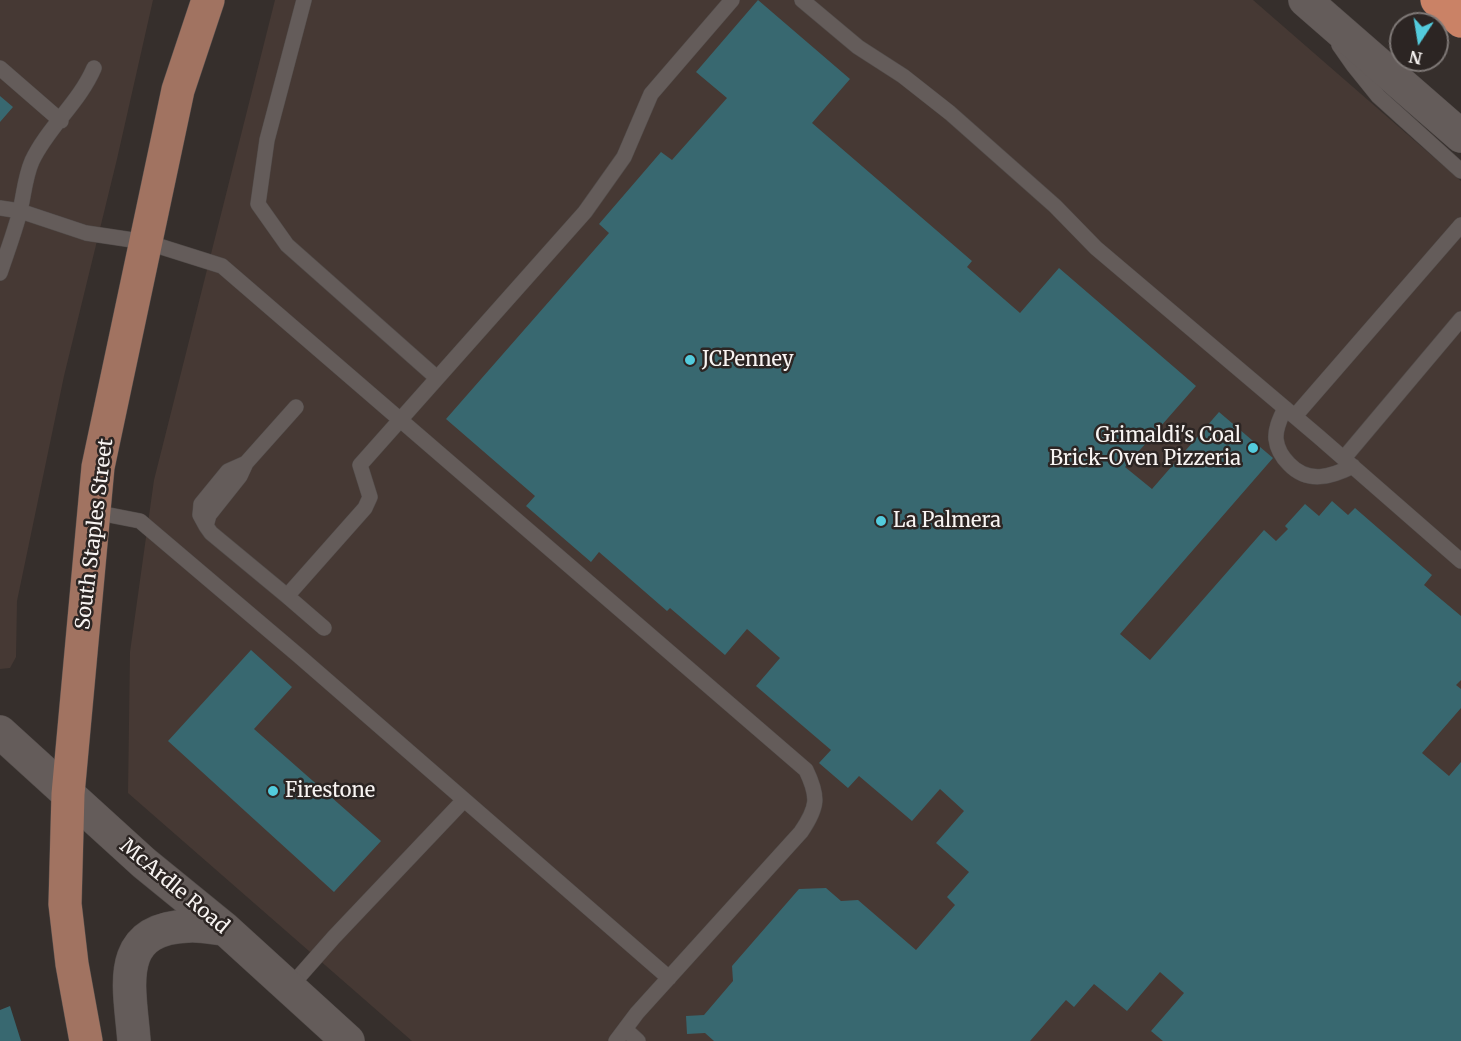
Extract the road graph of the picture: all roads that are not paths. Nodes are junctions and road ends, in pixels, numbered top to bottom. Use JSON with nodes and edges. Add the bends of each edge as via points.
{"nodes":[{"id":1,"x":208,"y":0,"type":"edge"},
{"id":2,"x":304,"y":0,"type":"edge"},
{"id":3,"x":732,"y":0,"type":"edge"},
{"id":4,"x":802,"y":0,"type":"edge"},
{"id":5,"x":1437,"y":0,"type":"edge"},
{"id":6,"x":1310,"y":4,"type":"edge"},
{"id":7,"x":1461,"y":21,"type":"edge"},
{"id":8,"x":0,"y":68,"type":"edge"},
{"id":9,"x":94,"y":68,"type":"dead end"},
{"id":10,"x":60,"y":121,"type":"junction"},
{"id":11,"x":1461,"y":136,"type":"edge"},
{"id":12,"x":1461,"y":171,"type":"edge"},
{"id":13,"x":0,"y":208,"type":"edge"},
{"id":14,"x":20,"y":212,"type":"junction"},
{"id":15,"x":1461,"y":225,"type":"edge"},
{"id":16,"x":146,"y":242,"type":"junction"},
{"id":17,"x":0,"y":273,"type":"edge"},
{"id":18,"x":1461,"y":319,"type":"edge"},
{"id":19,"x":437,"y":378,"type":"junction"},
{"id":20,"x":296,"y":408,"type":"dead end"},
{"id":21,"x":1290,"y":412,"type":"junction"},
{"id":22,"x":400,"y":420,"type":"junction"},
{"id":23,"x":1348,"y":462,"type":"junction"},
{"id":24,"x":94,"y":512,"type":"junction"},
{"id":25,"x":1461,"y":561,"type":"edge"},
{"id":26,"x":286,"y":596,"type":"junction"},
{"id":27,"x":324,"y":628,"type":"dead end"},
{"id":28,"x":0,"y":732,"type":"edge"},
{"id":29,"x":68,"y":794,"type":"junction"},
{"id":30,"x":464,"y":800,"type":"junction"},
{"id":31,"x":225,"y":929,"type":"junction"},
{"id":32,"x":669,"y":978,"type":"junction"},
{"id":33,"x":290,"y":988,"type":"junction"},
{"id":34,"x":621,"y":1036,"type":"edge"},
{"id":35,"x":86,"y":1041,"type":"edge"},
{"id":36,"x":134,"y":1041,"type":"edge"},
{"id":37,"x":348,"y":1041,"type":"edge"},
{"id":38,"x":638,"y":1041,"type":"edge"}],
"edges":[{"from":1,"to":16,"type":"main road","name":"South Staples Street","via":[[178,90]]},
{"from":2,"to":19,"type":"lane","via":[[267,140],[258,204],[287,244]]},
{"from":3,"to":19,"type":"lane","via":[[651,94],[624,157],[585,212]]},
{"from":4,"to":21,"type":"lane","via":[[858,47],[950,113],[1055,206],[1096,248]]},
{"from":5,"to":7,"type":"highway"},
{"from":6,"to":11,"type":"main road"},
{"from":6,"to":12,"type":"lane","via":[[1378,96]]},
{"from":8,"to":10,"type":"lane"},
{"from":9,"to":10,"type":"lane","via":[[86,87]]},
{"from":10,"to":14,"type":"lane","via":[[32,161]]},
{"from":13,"to":14,"type":"lane"},
{"from":14,"to":16,"type":"lane","via":[[86,233]]},
{"from":14,"to":17,"type":"lane"},
{"from":15,"to":21,"type":"lane"},
{"from":16,"to":22,"type":"lane","via":[[222,266]]},
{"from":16,"to":24,"type":"main road","name":"South Staples Street","via":[[98,467]]},
{"from":18,"to":23,"type":"lane"},
{"from":19,"to":22,"type":"lane"},
{"from":20,"to":26,"type":"lane","via":[[246,463],[209,515],[206,526]]},
{"from":21,"to":23,"type":"lane"},
{"from":21,"to":23,"type":"lane","via":[[1277,429],[1276,439],[1291,466],[1319,478],[1336,475]]},
{"from":22,"to":26,"type":"lane","via":[[360,465],[370,497],[365,508]]},
{"from":22,"to":32,"type":"lane","via":[[806,770],[814,786],[816,802],[801,832]]},
{"from":23,"to":25,"type":"lane"},
{"from":24,"to":29,"type":"main road","name":"South Staples Street"},
{"from":24,"to":30,"type":"lane","via":[[140,522]]},
{"from":26,"to":27,"type":"lane"},
{"from":28,"to":29,"type":"main road","name":"McArdle Road"},
{"from":29,"to":31,"type":"main road","name":"McArdle Road"},
{"from":29,"to":35,"type":"main road","name":"South Staples Street","via":[[65,904]]},
{"from":30,"to":32,"type":"lane"},
{"from":30,"to":33,"type":"lane"},
{"from":31,"to":33,"type":"main road","name":"McArdle Road"},
{"from":31,"to":36,"type":"main road","via":[[171,927],[141,941],[131,967]]},
{"from":32,"to":34,"type":"lane"},
{"from":33,"to":37,"type":"main road","name":"McArdle Road"},
{"from":34,"to":38,"type":"lane"}]}
